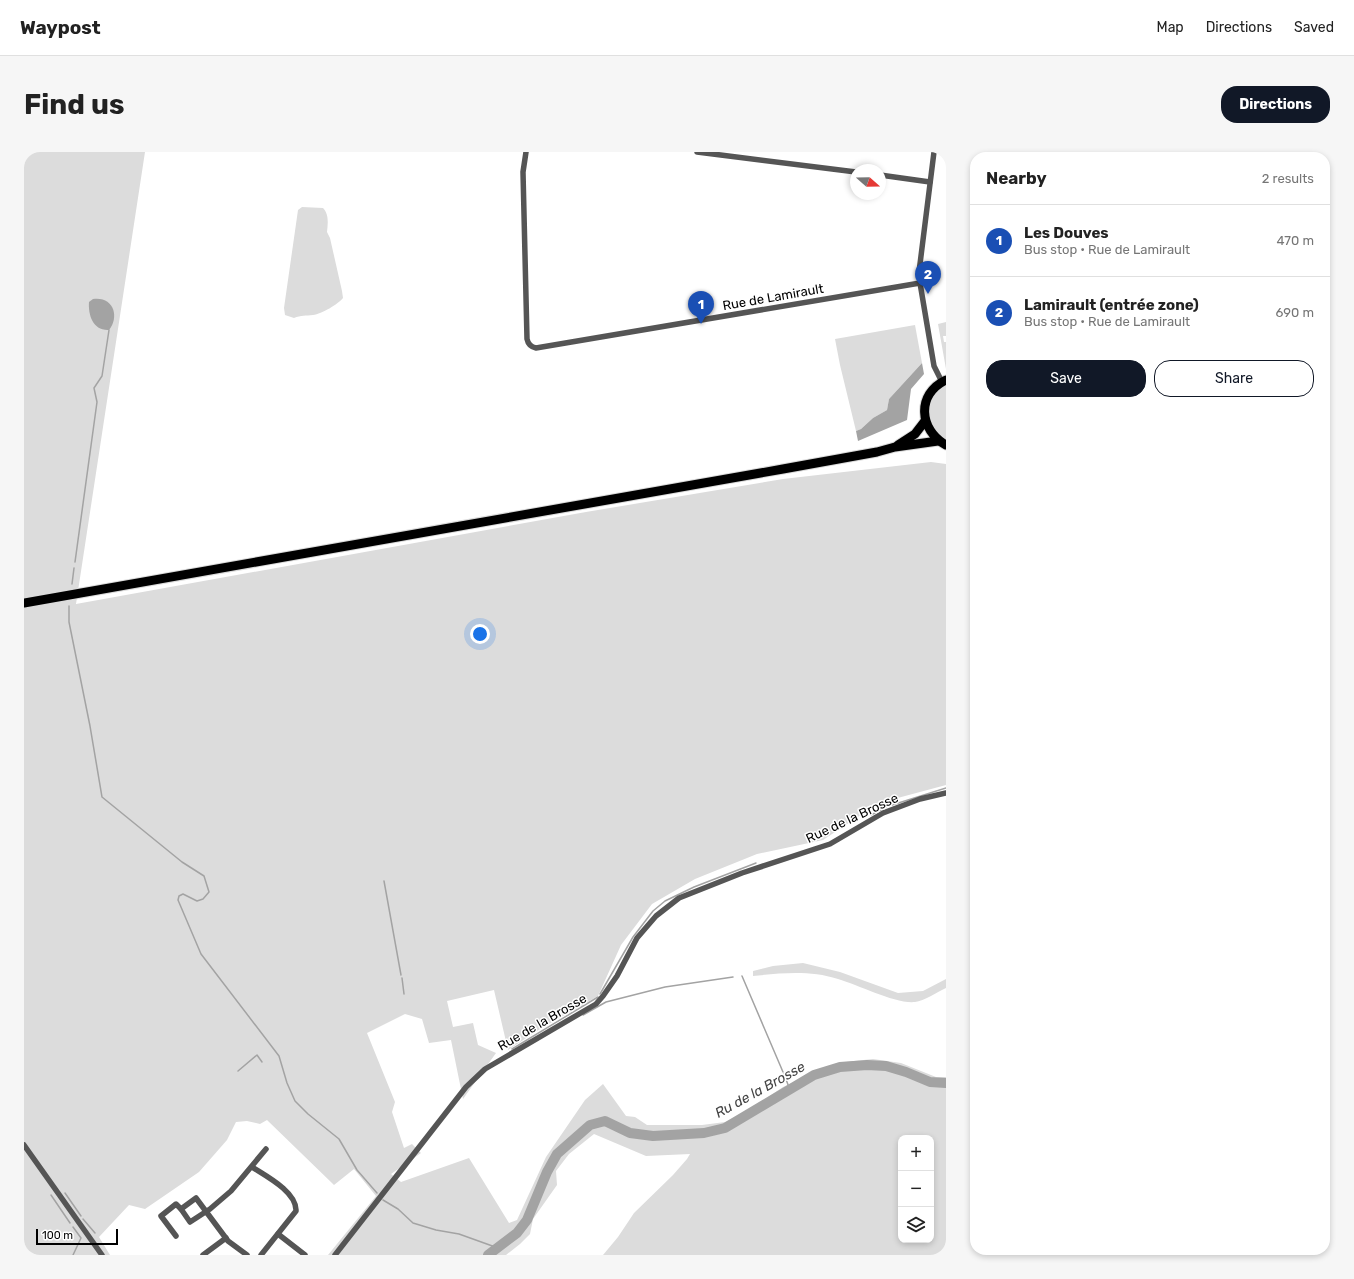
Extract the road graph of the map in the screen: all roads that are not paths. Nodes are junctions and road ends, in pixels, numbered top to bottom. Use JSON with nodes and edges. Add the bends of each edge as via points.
{"nodes":[{"id":1,"x":526,"y":152,"type":"edge"},
{"id":2,"x":697,"y":152,"type":"edge"},
{"id":3,"x":934,"y":152,"type":"edge"},
{"id":4,"x":850,"y":171,"type":"edge"},
{"id":5,"x":886,"y":177,"type":"edge"},
{"id":6,"x":930,"y":182,"type":"junction"},
{"id":7,"x":920,"y":283,"type":"junction"},
{"id":8,"x":944,"y":381,"type":"edge"},
{"id":9,"x":925,"y":421,"type":"junction"},
{"id":10,"x":942,"y":443,"type":"edge"},
{"id":11,"x":896,"y":447,"type":"junction"},
{"id":12,"x":24,"y":603,"type":"edge"},
{"id":13,"x":946,"y":792,"type":"edge"},
{"id":14,"x":24,"y":1145,"type":"edge"},
{"id":15,"x":266,"y":1149,"type":"dead end"},
{"id":16,"x":252,"y":1167,"type":"junction"},
{"id":17,"x":181,"y":1209,"type":"junction"},
{"id":18,"x":206,"y":1211,"type":"junction"},
{"id":19,"x":278,"y":1234,"type":"junction"},
{"id":20,"x":176,"y":1236,"type":"dead end"},
{"id":21,"x":226,"y":1238,"type":"junction"},
{"id":22,"x":102,"y":1255,"type":"edge"},
{"id":23,"x":203,"y":1255,"type":"edge"},
{"id":24,"x":246,"y":1255,"type":"edge"},
{"id":25,"x":261,"y":1255,"type":"edge"},
{"id":26,"x":305,"y":1255,"type":"edge"},
{"id":27,"x":335,"y":1255,"type":"edge"}],
"edges":[{"from":1,"to":7,"type":"street","name":"Rue de Lamirault","via":[[523,172],[527,339],[533,347]]},
{"from":2,"to":4,"type":"street"},
{"from":3,"to":6,"type":"street"},
{"from":5,"to":6,"type":"street"},
{"from":6,"to":7,"type":"street","via":[[919,272]]},
{"from":7,"to":8,"type":"street","via":[[934,366]]},
{"from":8,"to":9,"type":"main road","via":[[933,389],[927,399]]},
{"from":9,"to":10,"type":"main road","via":[[930,432]]},
{"from":9,"to":11,"type":"main road","via":[[916,434]]},
{"from":10,"to":11,"type":"main road"},
{"from":11,"to":12,"type":"main road"},
{"from":13,"to":27,"type":"street","name":"Rue de la Brosse","via":[[883,813],[830,844],[742,873],[679,898],[656,916],[636,938],[617,976],[596,1004],[475,1077]]},
{"from":14,"to":22,"type":"street"},
{"from":15,"to":16,"type":"street"},
{"from":16,"to":18,"type":"street","via":[[231,1191]]},
{"from":16,"to":19,"type":"street","via":[[286,1191],[296,1206],[296,1211]]},
{"from":17,"to":18,"type":"street","via":[[196,1198]]},
{"from":17,"to":18,"type":"street","via":[[190,1222]]},
{"from":17,"to":20,"type":"street","via":[[176,1204],[161,1216]]},
{"from":18,"to":21,"type":"street"},
{"from":19,"to":25,"type":"street"},
{"from":19,"to":26,"type":"street"},
{"from":21,"to":23,"type":"street"},
{"from":21,"to":24,"type":"street"}]}
